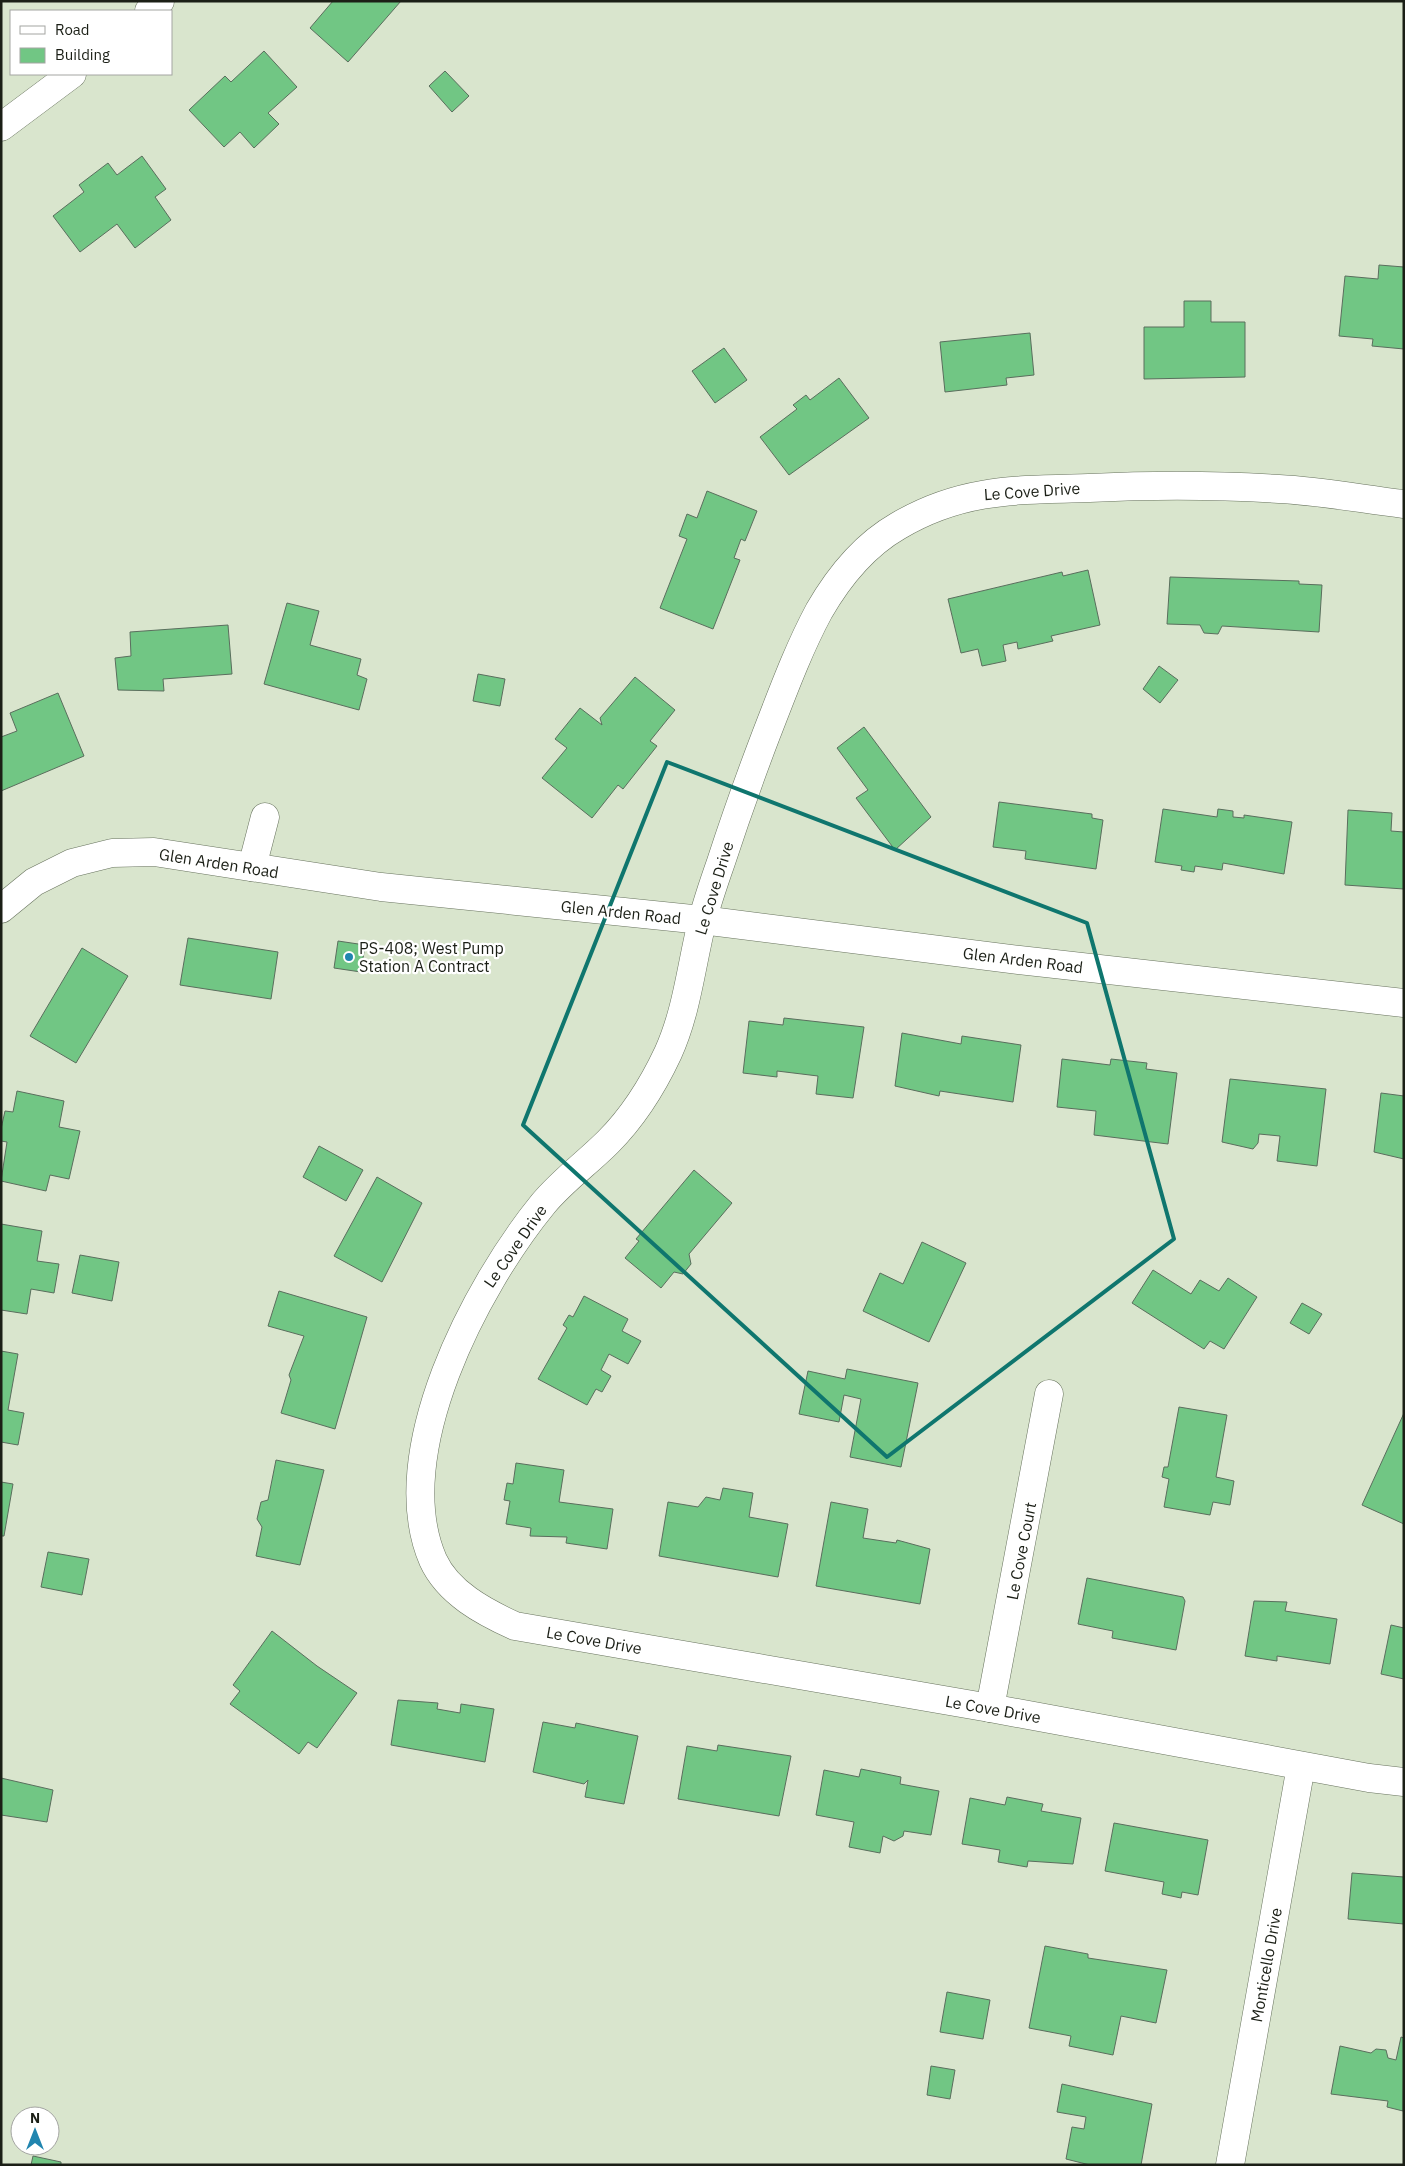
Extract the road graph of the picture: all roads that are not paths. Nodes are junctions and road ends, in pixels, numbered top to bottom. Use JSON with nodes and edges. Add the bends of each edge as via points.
{"nodes":[{"id":1,"x":160,"y":1,"type":"edge"},
{"id":2,"x":150,"y":10,"type":"edge"},
{"id":3,"x":71,"y":75,"type":"edge"},
{"id":4,"x":1,"y":127,"type":"edge"},
{"id":5,"x":1404,"y":504,"type":"edge"},
{"id":6,"x":265,"y":817,"type":"dead end"},
{"id":7,"x":252,"y":868,"type":"junction"},
{"id":8,"x":1,"y":909,"type":"edge"},
{"id":9,"x":702,"y":920,"type":"junction"},
{"id":10,"x":1404,"y":1003,"type":"edge"},
{"id":11,"x":1049,"y":1394,"type":"dead end"},
{"id":12,"x":990,"y":1708,"type":"junction"},
{"id":13,"x":1301,"y":1766,"type":"junction"},
{"id":14,"x":1404,"y":1782,"type":"edge"},
{"id":15,"x":1230,"y":2165,"type":"edge"}],
"edges":[{"from":1,"to":2,"type":"street"},
{"from":3,"to":4,"type":"street"},
{"from":5,"to":9,"type":"street","name":"Le Cove Drive","via":[[1280,489],[1122,486],[993,492],[941,504],[895,528],[843,575],[819,612],[744,790]]},
{"from":6,"to":7,"type":"street"},
{"from":7,"to":8,"type":"street","name":"Glen Arden Road","via":[[154,852],[112,854],[72,863],[34,882]]},
{"from":7,"to":9,"type":"street","name":"Glen Arden Road","via":[[381,887]]},
{"from":9,"to":10,"type":"street","name":"Glen Arden Road","via":[[1019,960]]},
{"from":9,"to":12,"type":"street","name":"Le Cove Drive","via":[[686,1003],[668,1052],[643,1098],[611,1139],[546,1201],[498,1265],[466,1324],[441,1386],[424,1450],[420,1510],[434,1562],[462,1596],[483,1612],[515,1626]]},
{"from":11,"to":12,"type":"street","name":"Le Cove Court"},
{"from":12,"to":13,"type":"street","name":"Le Cove Drive"},
{"from":13,"to":14,"type":"street","name":"Le Cove Drive"},
{"from":13,"to":15,"type":"street","name":"Monticello Drive"}]}
